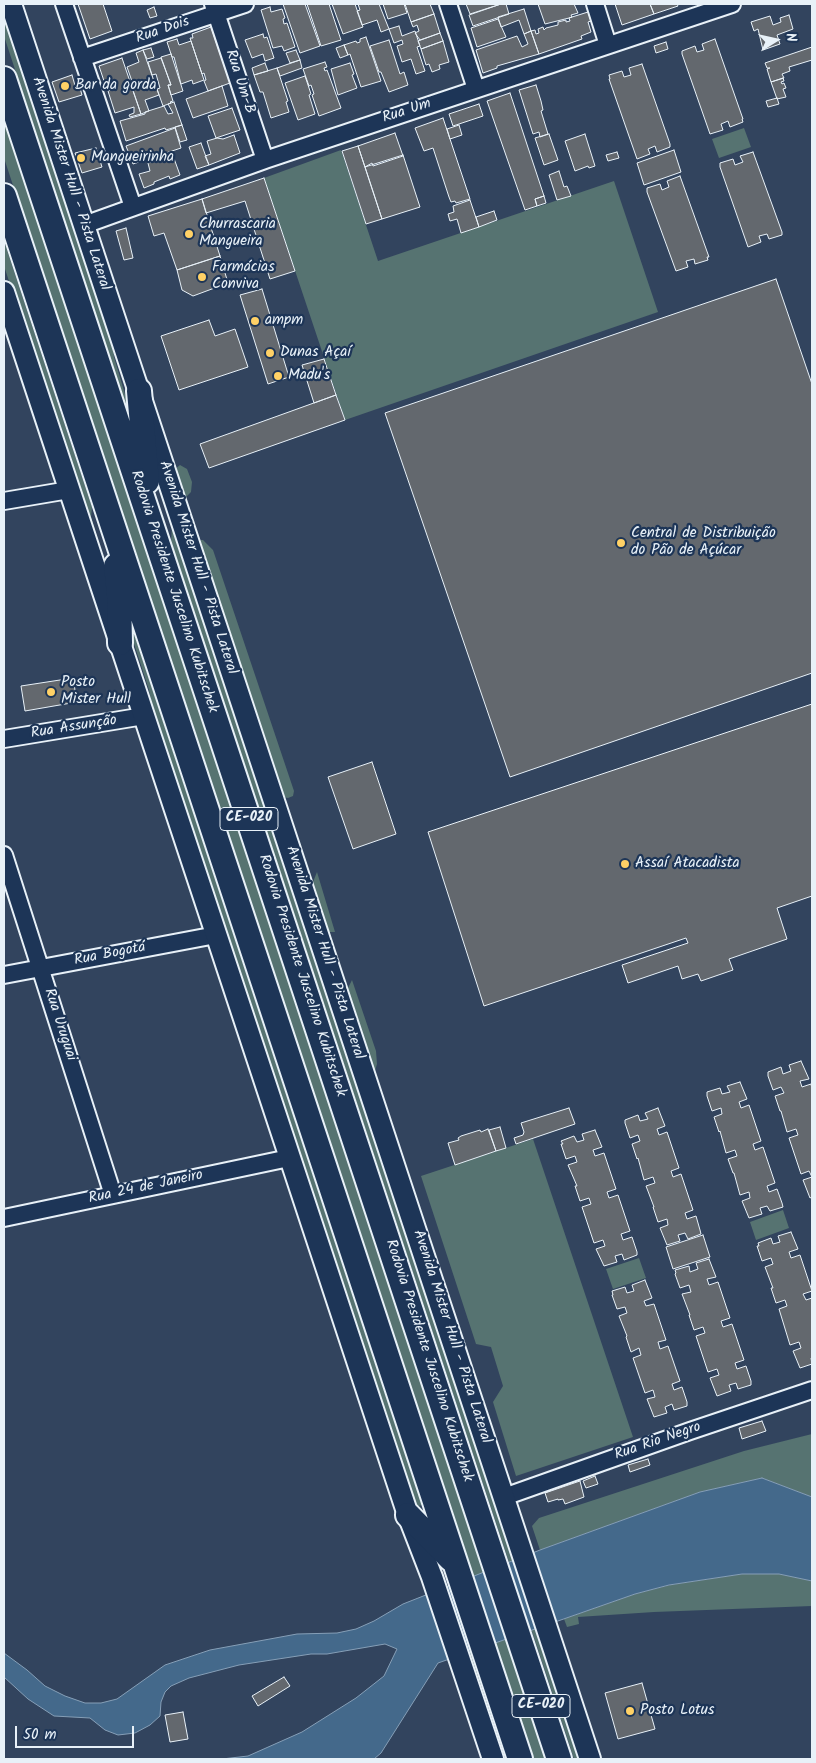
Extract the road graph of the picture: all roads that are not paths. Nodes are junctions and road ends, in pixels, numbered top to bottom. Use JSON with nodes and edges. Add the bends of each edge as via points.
{"nodes":[{"id":1,"x":11,"y":4,"type":"edge"},
{"id":2,"x":64,"y":4,"type":"edge"},
{"id":3,"x":245,"y":4,"type":"edge"},
{"id":4,"x":448,"y":4,"type":"edge"},
{"id":5,"x":595,"y":4,"type":"edge"},
{"id":6,"x":732,"y":4,"type":"edge"},
{"id":7,"x":215,"y":8,"type":"edge"},
{"id":8,"x":608,"y":45,"type":"junction"},
{"id":9,"x":82,"y":58,"type":"junction"},
{"id":10,"x":4,"y":79,"type":"edge"},
{"id":11,"x":476,"y":89,"type":"junction"},
{"id":12,"x":265,"y":160,"type":"junction"},
{"id":13,"x":4,"y":196,"type":"edge"},
{"id":14,"x":133,"y":207,"type":"junction"},
{"id":15,"x":84,"y":225,"type":"junction"},
{"id":16,"x":4,"y":292,"type":"edge"},
{"id":17,"x":139,"y":392,"type":"junction"},
{"id":18,"x":69,"y":490,"type":"junction"},
{"id":19,"x":4,"y":501,"type":"edge"},
{"id":20,"x":110,"y":520,"type":"junction"},
{"id":21,"x":150,"y":522,"type":"junction"},
{"id":22,"x":120,"y":642,"type":"junction"},
{"id":23,"x":144,"y":716,"type":"junction"},
{"id":24,"x":4,"y":739,"type":"edge"},
{"id":25,"x":4,"y":856,"type":"edge"},
{"id":26,"x":216,"y":935,"type":"junction"},
{"id":27,"x":41,"y":968,"type":"junction"},
{"id":28,"x":4,"y":975,"type":"edge"},
{"id":29,"x":289,"y":1158,"type":"junction"},
{"id":30,"x":113,"y":1195,"type":"junction"},
{"id":31,"x":4,"y":1218,"type":"edge"},
{"id":32,"x":812,"y":1390,"type":"edge"},
{"id":33,"x":504,"y":1497,"type":"junction"},
{"id":34,"x":408,"y":1515,"type":"junction"},
{"id":35,"x":456,"y":1564,"type":"junction"},
{"id":36,"x":493,"y":1759,"type":"edge"},
{"id":37,"x":520,"y":1759,"type":"edge"},
{"id":38,"x":559,"y":1759,"type":"edge"},
{"id":39,"x":590,"y":1759,"type":"edge"}],
"edges":[{"from":1,"to":15,"type":"main road","name":"Avenida Mister Hull - Pista Lateral"},
{"from":2,"to":9,"type":"street"},
{"from":3,"to":7,"type":"street","name":"Rua Dois"},
{"from":4,"to":11,"type":"street"},
{"from":5,"to":8,"type":"street"},
{"from":6,"to":8,"type":"street","name":"Rua Um"},
{"from":7,"to":9,"type":"street","name":"Rua Dois"},
{"from":7,"to":12,"type":"street","name":"Rua Um-B"},
{"from":8,"to":11,"type":"street","name":"Rua Um"},
{"from":9,"to":14,"type":"street"},
{"from":10,"to":21,"type":"highway","name":"Rodovia Presidente Juscelino Kubitschek","number":"CE-020"},
{"from":11,"to":12,"type":"street","name":"Rua Um"},
{"from":12,"to":14,"type":"street","name":"Rua Um"},
{"from":13,"to":20,"type":"highway","number":"CE-020"},
{"from":14,"to":15,"type":"street","name":"Rua Um"},
{"from":15,"to":17,"type":"main road","name":"Avenida Mister Hull - Pista Lateral"},
{"from":16,"to":18,"type":"main road"},
{"from":17,"to":21,"type":"highway"},
{"from":17,"to":33,"type":"main road","name":"Avenida Mister Hull - Pista Lateral"},
{"from":18,"to":19,"type":"street"},
{"from":18,"to":22,"type":"main road"},
{"from":20,"to":22,"type":"highway","via":[[119,596]]},
{"from":20,"to":35,"type":"highway","number":"CE-020"},
{"from":21,"to":38,"type":"highway","name":"Rodovia Presidente Juscelino Kubitschek","number":"CE-020"},
{"from":22,"to":23,"type":"main road"},
{"from":23,"to":24,"type":"street","name":"Rua Assunção"},
{"from":23,"to":26,"type":"main road"},
{"from":25,"to":27,"type":"street","name":"Rua Uruguai"},
{"from":26,"to":27,"type":"street","name":"Rua Bogotá"},
{"from":26,"to":29,"type":"main road"},
{"from":27,"to":28,"type":"street","name":"Rua Bogotá"},
{"from":27,"to":30,"type":"street","name":"Rua Uruguai"},
{"from":29,"to":30,"type":"street","name":"Rua 24 de Janeiro"},
{"from":29,"to":34,"type":"main road"},
{"from":30,"to":31,"type":"street","name":"Rua 24 de Janeiro"},
{"from":32,"to":33,"type":"street","name":"Rua Rio Negro"},
{"from":33,"to":39,"type":"main road","name":"Avenida Mister Hull - Pista Lateral"},
{"from":34,"to":35,"type":"highway"},
{"from":34,"to":36,"type":"main road"},
{"from":35,"to":37,"type":"highway","number":"CE-020"}]}
